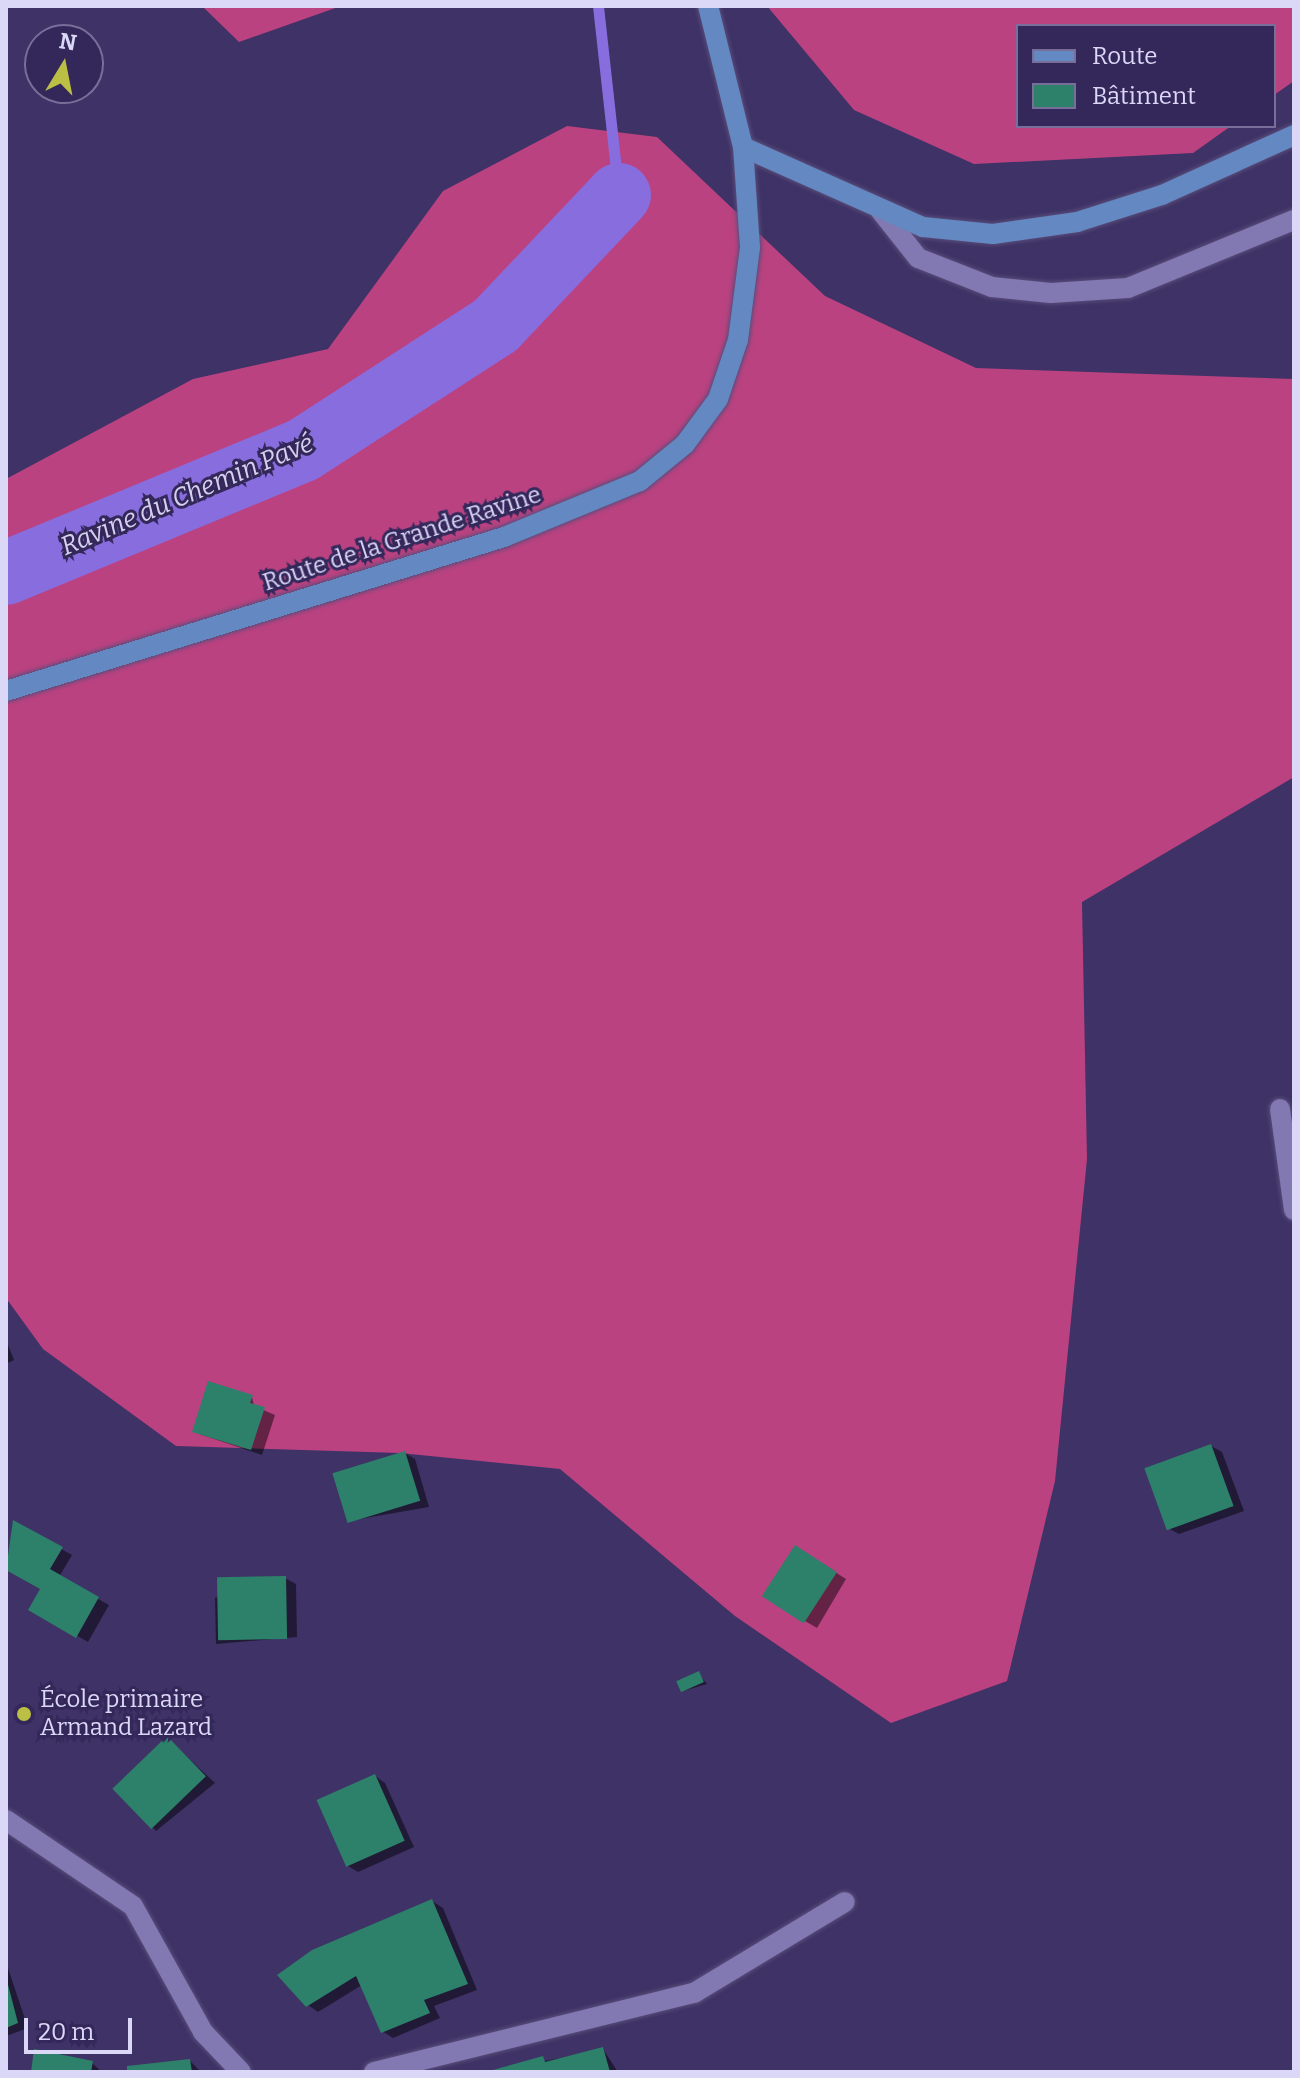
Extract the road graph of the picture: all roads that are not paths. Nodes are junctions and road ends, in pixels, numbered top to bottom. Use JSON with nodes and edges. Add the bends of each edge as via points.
{"nodes":[{"id":1,"x":708,"y":6,"type":"edge"},
{"id":2,"x":1294,"y":135,"type":"edge"},
{"id":3,"x":743,"y":147,"type":"junction"},
{"id":4,"x":880,"y":210,"type":"junction"},
{"id":5,"x":1294,"y":220,"type":"edge"},
{"id":6,"x":6,"y":691,"type":"edge"},
{"id":7,"x":1280,"y":1109,"type":"dead end"},
{"id":8,"x":1294,"y":1210,"type":"edge"},
{"id":9,"x":6,"y":1820,"type":"edge"},
{"id":10,"x":845,"y":1902,"type":"dead end"},
{"id":11,"x":241,"y":2072,"type":"edge"},
{"id":12,"x":374,"y":2072,"type":"edge"}],
"edges":[{"from":1,"to":3,"type":"main road","name":"Route de la Grande Ravine"},
{"from":2,"to":4,"type":"main road","via":[[1162,195],[1077,222],[993,234],[923,227]]},
{"from":3,"to":4,"type":"main road"},
{"from":3,"to":6,"type":"main road","name":"Route de la Grande Ravine","via":[[750,247],[738,340],[718,399],[685,444],[640,481],[504,537]]},
{"from":4,"to":5,"type":"street","via":[[918,258],[992,287],[1051,293],[1128,288]]},
{"from":7,"to":8,"type":"street"},
{"from":9,"to":11,"type":"street","via":[[133,1906],[203,2032]]},
{"from":10,"to":12,"type":"street","via":[[681,1998]]}]}
